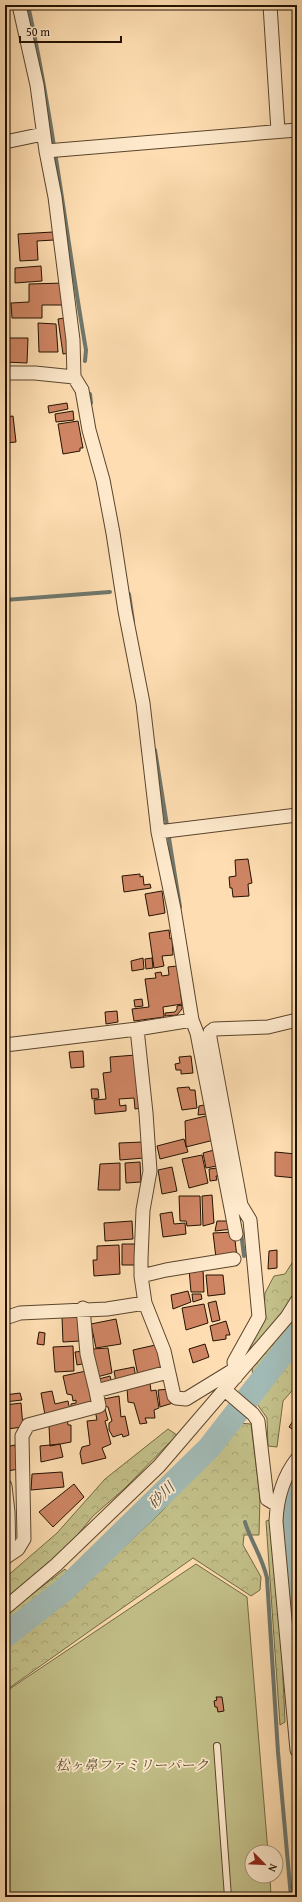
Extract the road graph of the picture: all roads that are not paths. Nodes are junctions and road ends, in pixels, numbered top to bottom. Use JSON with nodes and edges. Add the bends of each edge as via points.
{"nodes":[{"id":1,"x":19,"y":5,"type":"edge"},
{"id":2,"x":270,"y":5,"type":"edge"},
{"id":3,"x":297,"y":130,"type":"edge"},
{"id":4,"x":278,"y":131,"type":"junction"},
{"id":5,"x":43,"y":134,"type":"junction"},
{"id":6,"x":5,"y":142,"type":"edge"},
{"id":7,"x":46,"y":151,"type":"junction"},
{"id":8,"x":5,"y":373,"type":"edge"},
{"id":9,"x":74,"y":376,"type":"junction"},
{"id":10,"x":297,"y":815,"type":"edge"},
{"id":11,"x":164,"y":831,"type":"junction"},
{"id":12,"x":192,"y":1020,"type":"junction"},
{"id":13,"x":297,"y":1020,"type":"edge"},
{"id":14,"x":137,"y":1029,"type":"junction"},
{"id":15,"x":203,"y":1033,"type":"junction"},
{"id":16,"x":5,"y":1045,"type":"edge"},
{"id":17,"x":236,"y":1234,"type":"dead end"},
{"id":18,"x":234,"y":1259,"type":"dead end"},
{"id":19,"x":141,"y":1276,"type":"junction"},
{"id":20,"x":297,"y":1301,"type":"edge"},
{"id":21,"x":145,"y":1303,"type":"junction"},
{"id":22,"x":83,"y":1308,"type":"junction"},
{"id":23,"x":5,"y":1318,"type":"edge"},
{"id":24,"x":168,"y":1372,"type":"junction"},
{"id":25,"x":235,"y":1373,"type":"junction"},
{"id":26,"x":96,"y":1391,"type":"junction"},
{"id":27,"x":227,"y":1392,"type":"junction"},
{"id":28,"x":297,"y":1459,"type":"edge"},
{"id":29,"x":5,"y":1486,"type":"edge"},
{"id":30,"x":277,"y":1505,"type":"junction"},
{"id":31,"x":6,"y":1512,"type":"edge"},
{"id":32,"x":7,"y":1557,"type":"edge"},
{"id":33,"x":5,"y":1608,"type":"edge"},
{"id":34,"x":217,"y":1746,"type":"dead end"},
{"id":35,"x":297,"y":1750,"type":"edge"},
{"id":36,"x":228,"y":1897,"type":"edge"}],
"edges":[{"from":1,"to":5,"type":"street","via":[[37,85]]},
{"from":2,"to":4,"type":"street"},
{"from":3,"to":4,"type":"street"},
{"from":4,"to":7,"type":"street"},
{"from":5,"to":6,"type":"street"},
{"from":5,"to":7,"type":"street"},
{"from":7,"to":9,"type":"street","via":[[55,197],[73,340]]},
{"from":8,"to":9,"type":"street"},
{"from":9,"to":11,"type":"street","via":[[82,390],[102,480]]},
{"from":10,"to":11,"type":"street"},
{"from":11,"to":12,"type":"street"},
{"from":12,"to":14,"type":"street"},
{"from":12,"to":15,"type":"street"},
{"from":13,"to":15,"type":"street","via":[[268,1028],[214,1029]]},
{"from":14,"to":16,"type":"street"},
{"from":14,"to":19,"type":"street","via":[[150,1171],[143,1210]]},
{"from":15,"to":17,"type":"street"},
{"from":15,"to":25,"type":"street","via":[[210,1038],[241,1205],[250,1220],[259,1316],[234,1362]]},
{"from":18,"to":19,"type":"street"},
{"from":19,"to":21,"type":"street"},
{"from":20,"to":25,"type":"street","via":[[287,1316]]},
{"from":21,"to":22,"type":"street","via":[[107,1309]]},
{"from":21,"to":24,"type":"street","via":[[164,1351]]},
{"from":22,"to":23,"type":"street","via":[[20,1312]]},
{"from":22,"to":26,"type":"street","via":[[87,1354]]},
{"from":24,"to":25,"type":"street","via":[[174,1396],[186,1399]]},
{"from":24,"to":26,"type":"street"},
{"from":25,"to":27,"type":"street"},
{"from":26,"to":32,"type":"street","via":[[99,1406],[28,1425],[24,1430],[24,1539],[18,1549]]},
{"from":27,"to":30,"type":"street","via":[[258,1421],[267,1499]]},
{"from":27,"to":33,"type":"street","via":[[159,1466],[56,1566]]},
{"from":28,"to":30,"type":"street","via":[[287,1474]]},
{"from":29,"to":31,"type":"street"},
{"from":30,"to":35,"type":"street","via":[[276,1521]]},
{"from":31,"to":32,"type":"street"},
{"from":34,"to":36,"type":"lane"}]}
